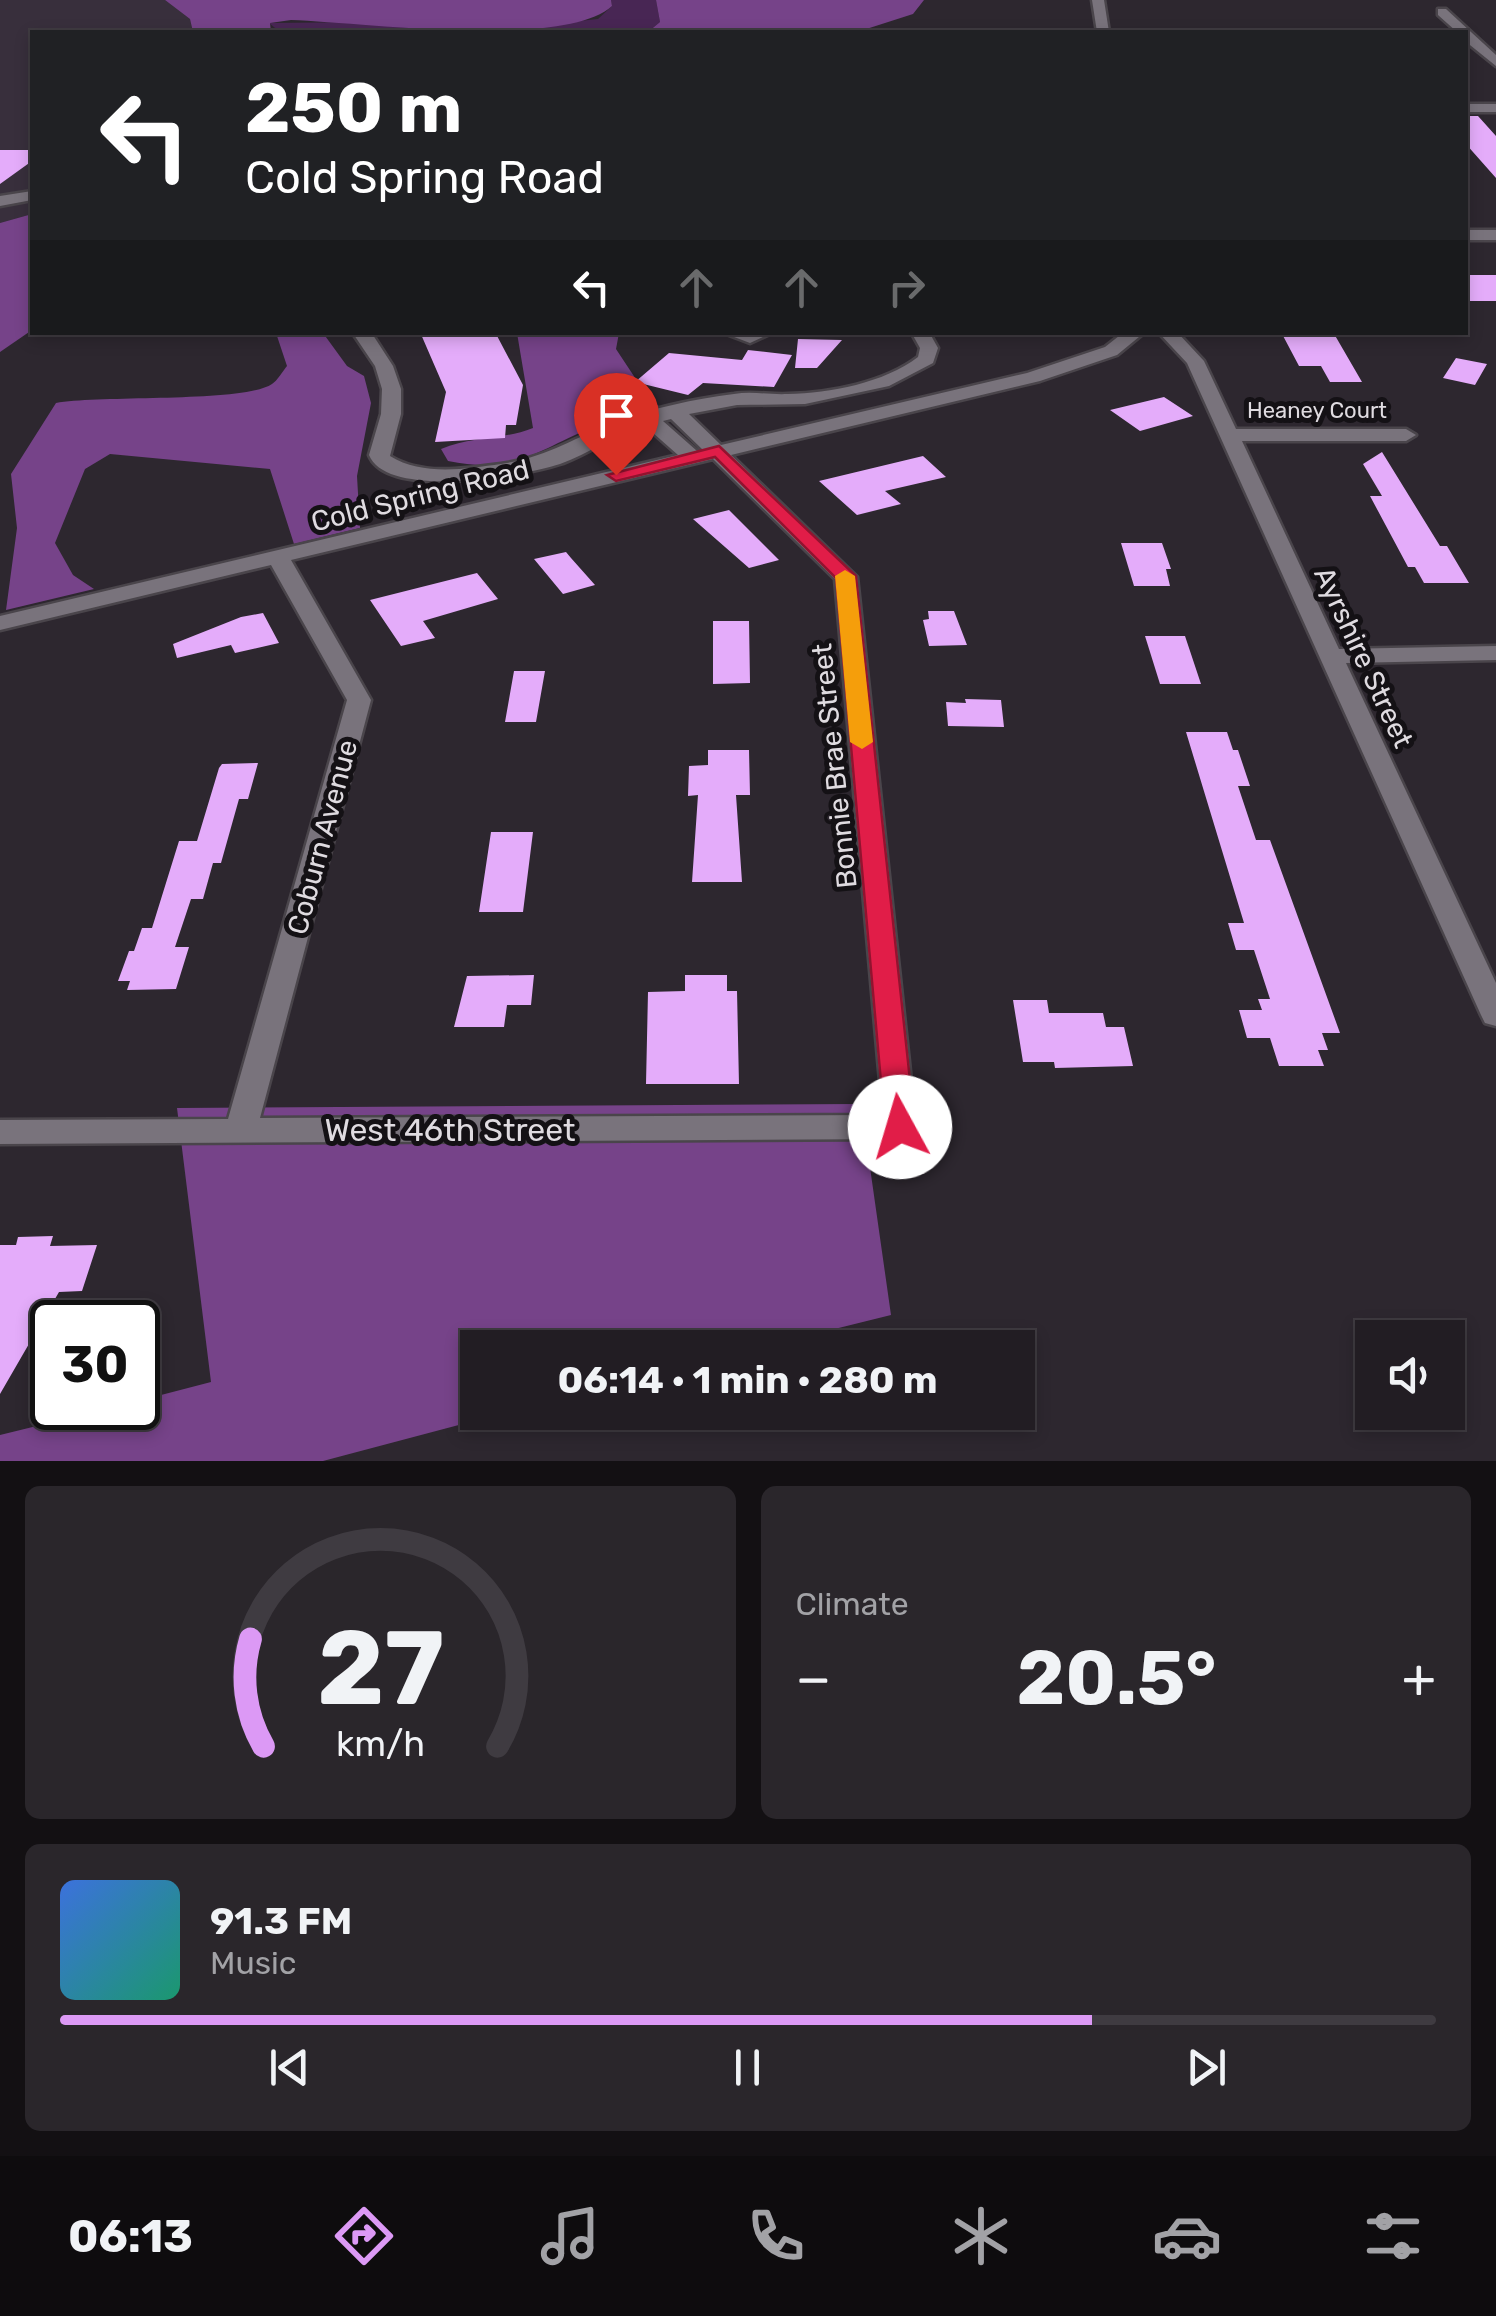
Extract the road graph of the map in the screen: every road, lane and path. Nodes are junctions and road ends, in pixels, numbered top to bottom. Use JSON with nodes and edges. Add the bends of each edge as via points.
{"nodes":[{"id":1,"x":1098,"y":0,"type":"edge"},
{"id":2,"x":1446,"y":5,"type":"edge"},
{"id":3,"x":1104,"y":30,"type":"edge"},
{"id":4,"x":1462,"y":30,"type":"edge"},
{"id":5,"x":1468,"y":36,"type":"edge"},
{"id":6,"x":1494,"y":58,"type":"edge"},
{"id":7,"x":1468,"y":108,"type":"edge"},
{"id":8,"x":1496,"y":108,"type":"edge"},
{"id":9,"x":30,"y":196,"type":"edge"},
{"id":10,"x":0,"y":201,"type":"edge"},
{"id":11,"x":1468,"y":235,"type":"edge"},
{"id":12,"x":1496,"y":235,"type":"edge"},
{"id":13,"x":363,"y":335,"type":"edge"},
{"id":14,"x":922,"y":335,"type":"edge"},
{"id":15,"x":1132,"y":335,"type":"edge"},
{"id":16,"x":1170,"y":335,"type":"edge"},
{"id":17,"x":675,"y":412,"type":"junction"},
{"id":18,"x":648,"y":418,"type":"junction"},
{"id":19,"x":1228,"y":435,"type":"junction"},
{"id":20,"x":1406,"y":435,"type":"dead end"},
{"id":21,"x":719,"y":451,"type":"junction"},
{"id":22,"x":692,"y":457,"type":"junction"},
{"id":23,"x":278,"y":557,"type":"junction"},
{"id":24,"x":0,"y":623,"type":"edge"},
{"id":25,"x":1496,"y":653,"type":"edge"},
{"id":26,"x":1330,"y":656,"type":"junction"},
{"id":27,"x":1496,"y":1015,"type":"edge"},
{"id":28,"x":900,"y":1127,"type":"joint"},
{"id":29,"x":0,"y":1132,"type":"edge"},
{"id":30,"x":242,"y":1132,"type":"junction"}],
"edges":[{"from":1,"to":3,"type":"street"},
{"from":2,"to":4,"type":"street"},
{"from":5,"to":6,"type":"street"},
{"from":7,"to":8,"type":"street"},
{"from":9,"to":10,"type":"street"},
{"from":11,"to":12,"type":"street"},
{"from":13,"to":18,"type":"street","via":[[382,358],[392,385],[379,455],[401,472],[435,475],[550,462],[600,432]]},
{"from":14,"to":17,"type":"street","via":[[927,359],[895,378],[813,397],[734,400]]},
{"from":15,"to":21,"type":"street","name":"Cold Spring Road","via":[[1110,352],[1062,370]]},
{"from":16,"to":19,"type":"street","name":"Ayrshire Street","via":[[1195,361]]},
{"from":17,"to":18,"type":"street"},
{"from":17,"to":21,"type":"street","name":"Bonnie Brae Street"},
{"from":18,"to":22,"type":"street"},
{"from":19,"to":20,"type":"street","name":"Heaney Court"},
{"from":19,"to":26,"type":"street","name":"Ayrshire Street"},
{"from":21,"to":22,"type":"street","name":"Cold Spring Road"},
{"from":21,"to":28,"type":"street","name":"Bonnie Brae Street","via":[[846,576]]},
{"from":22,"to":23,"type":"street","name":"Cold Spring Road"},
{"from":23,"to":24,"type":"street","name":"Cold Spring Road"},
{"from":23,"to":30,"type":"street","name":"Coburn Avenue","via":[[360,700]]},
{"from":25,"to":26,"type":"street"},
{"from":26,"to":27,"type":"street","name":"Ayrshire Street"},
{"from":28,"to":30,"type":"street","name":"West 46th Street"},
{"from":29,"to":30,"type":"street","name":"West 46th Street"}]}
